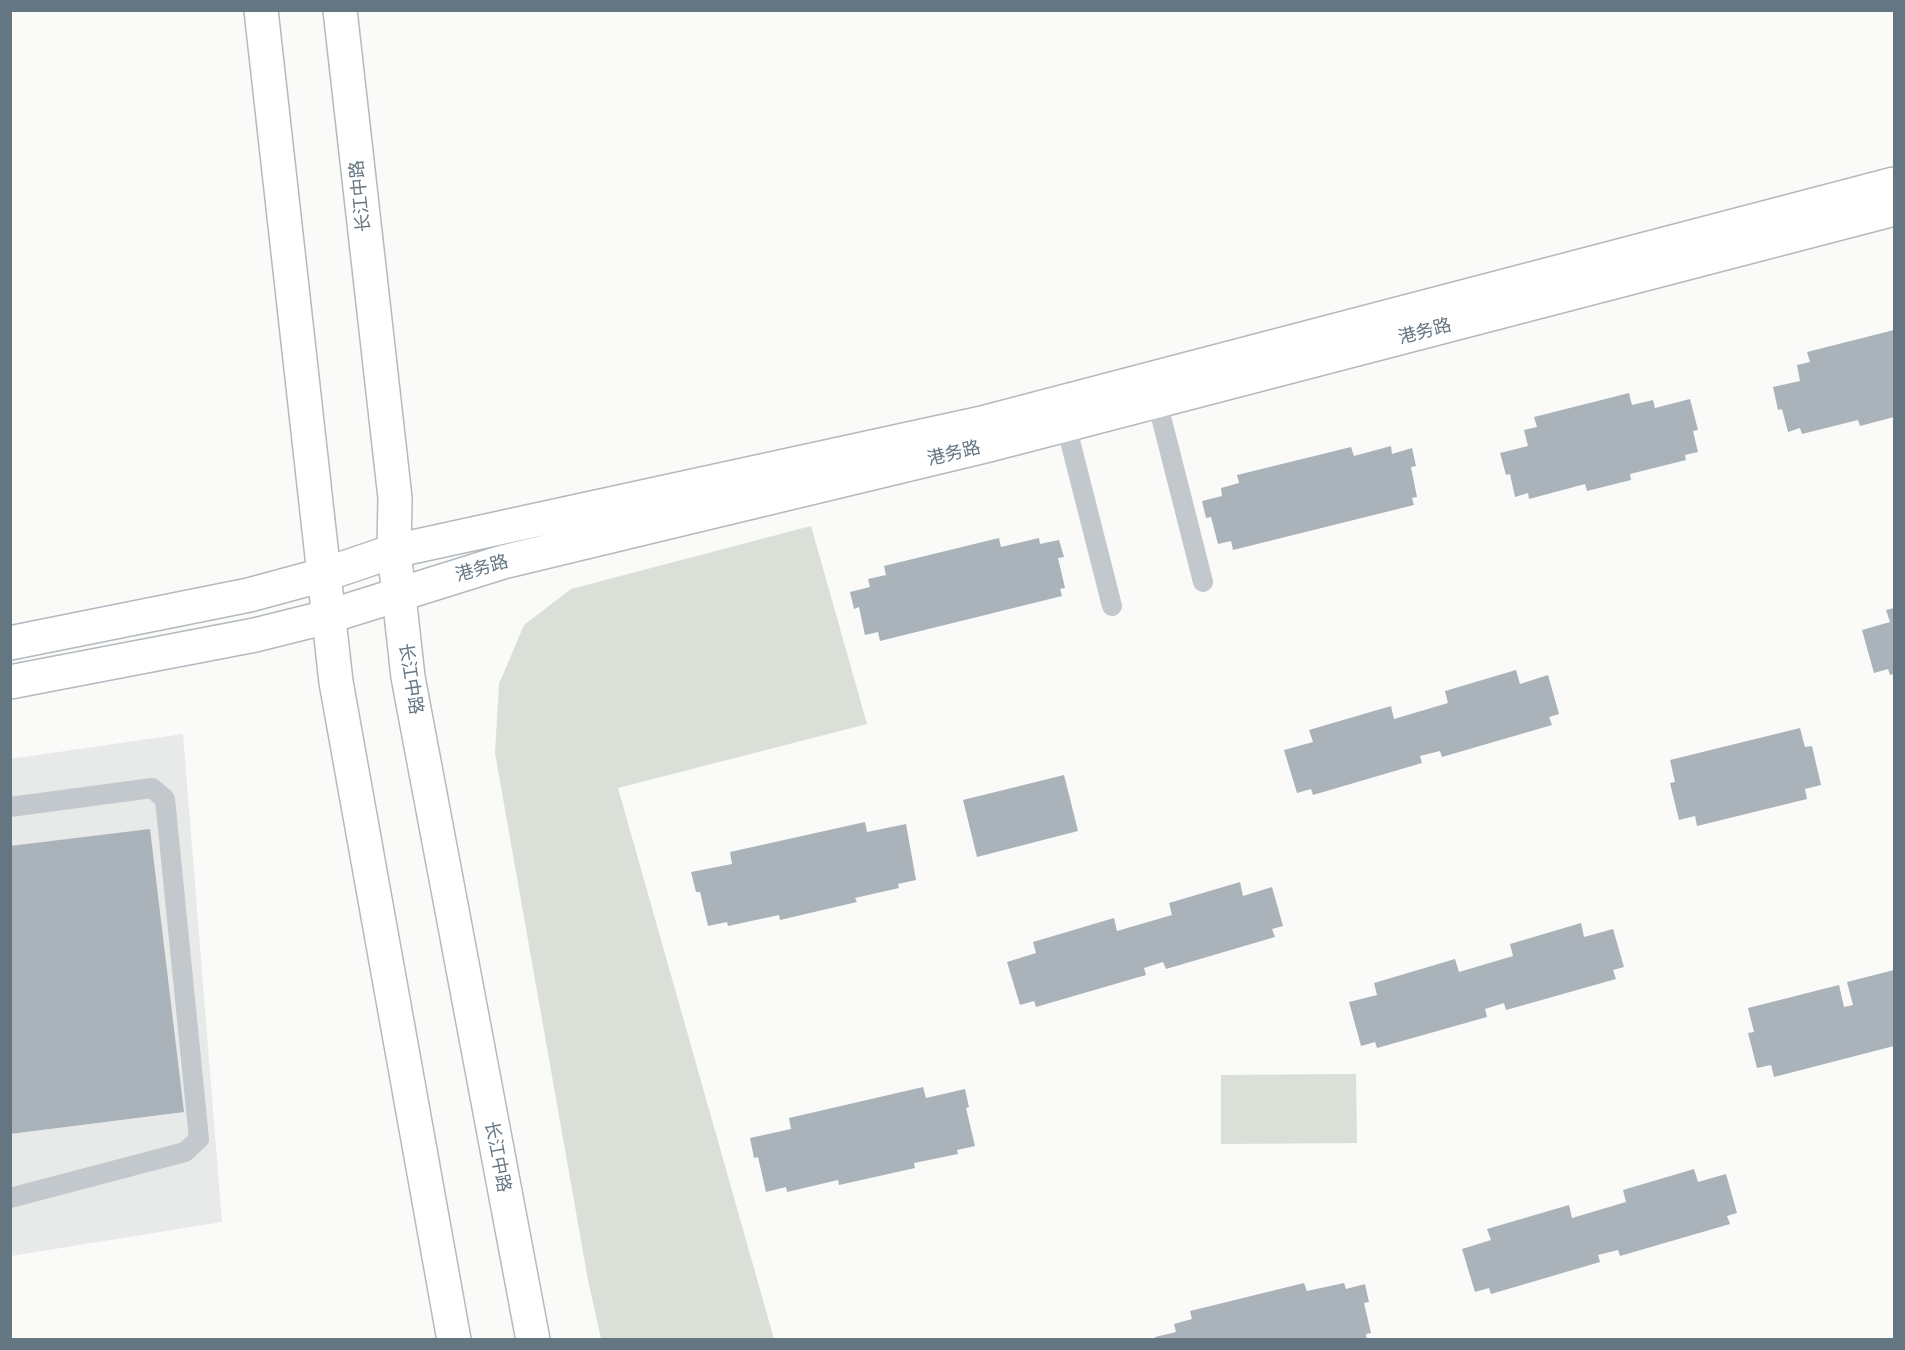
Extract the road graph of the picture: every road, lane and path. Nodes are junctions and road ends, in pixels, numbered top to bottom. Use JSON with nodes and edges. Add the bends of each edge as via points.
{"nodes":[{"id":1,"x":261,"y":10,"type":"edge"},
{"id":2,"x":340,"y":10,"type":"edge"},
{"id":3,"x":1894,"y":184,"type":"edge"},
{"id":4,"x":1894,"y":209,"type":"edge"},
{"id":5,"x":1106,"y":391,"type":"junction"},
{"id":6,"x":1157,"y":401,"type":"junction"},
{"id":7,"x":1066,"y":425,"type":"junction"},
{"id":8,"x":394,"y":551,"type":"junction"},
{"id":9,"x":323,"y":575,"type":"junction"},
{"id":10,"x":1203,"y":582,"type":"dead end"},
{"id":11,"x":398,"y":593,"type":"junction"},
{"id":12,"x":1112,"y":606,"type":"dead end"},
{"id":13,"x":327,"y":617,"type":"junction"},
{"id":14,"x":10,"y":643,"type":"edge"},
{"id":15,"x":10,"y":682,"type":"edge"},
{"id":16,"x":10,"y":807,"type":"edge"},
{"id":17,"x":10,"y":1198,"type":"edge"},
{"id":18,"x":454,"y":1340,"type":"edge"},
{"id":19,"x":533,"y":1340,"type":"edge"}],
"edges":[{"from":1,"to":9,"type":"street"},
{"from":2,"to":8,"type":"street","name":"长江中路","via":[[395,498]]},
{"from":3,"to":5,"type":"street","name":"港务路"},
{"from":4,"to":6,"type":"street","name":"港务路"},
{"from":5,"to":6,"type":"lane"},
{"from":5,"to":7,"type":"lane"},
{"from":5,"to":8,"type":"street","name":"港务路","via":[[986,422]]},
{"from":6,"to":7,"type":"street","name":"港务路"},
{"from":6,"to":10,"type":"lane"},
{"from":7,"to":11,"type":"street","name":"港务路","via":[[503,562]]},
{"from":7,"to":12,"type":"lane"},
{"from":8,"to":9,"type":"street","name":"港务路"},
{"from":8,"to":11,"type":"street","name":"长江中路"},
{"from":9,"to":13,"type":"street"},
{"from":9,"to":14,"type":"street","name":"港务路","via":[[249,595]]},
{"from":11,"to":13,"type":"street","name":"港务路"},
{"from":11,"to":19,"type":"street","name":"长江中路","via":[[408,677]]},
{"from":13,"to":15,"type":"street","name":"港务路","via":[[255,635]]},
{"from":13,"to":18,"type":"street"},
{"from":16,"to":17,"type":"lane","via":[[152,788],[165,800],[199,1139],[185,1152]]}]}
